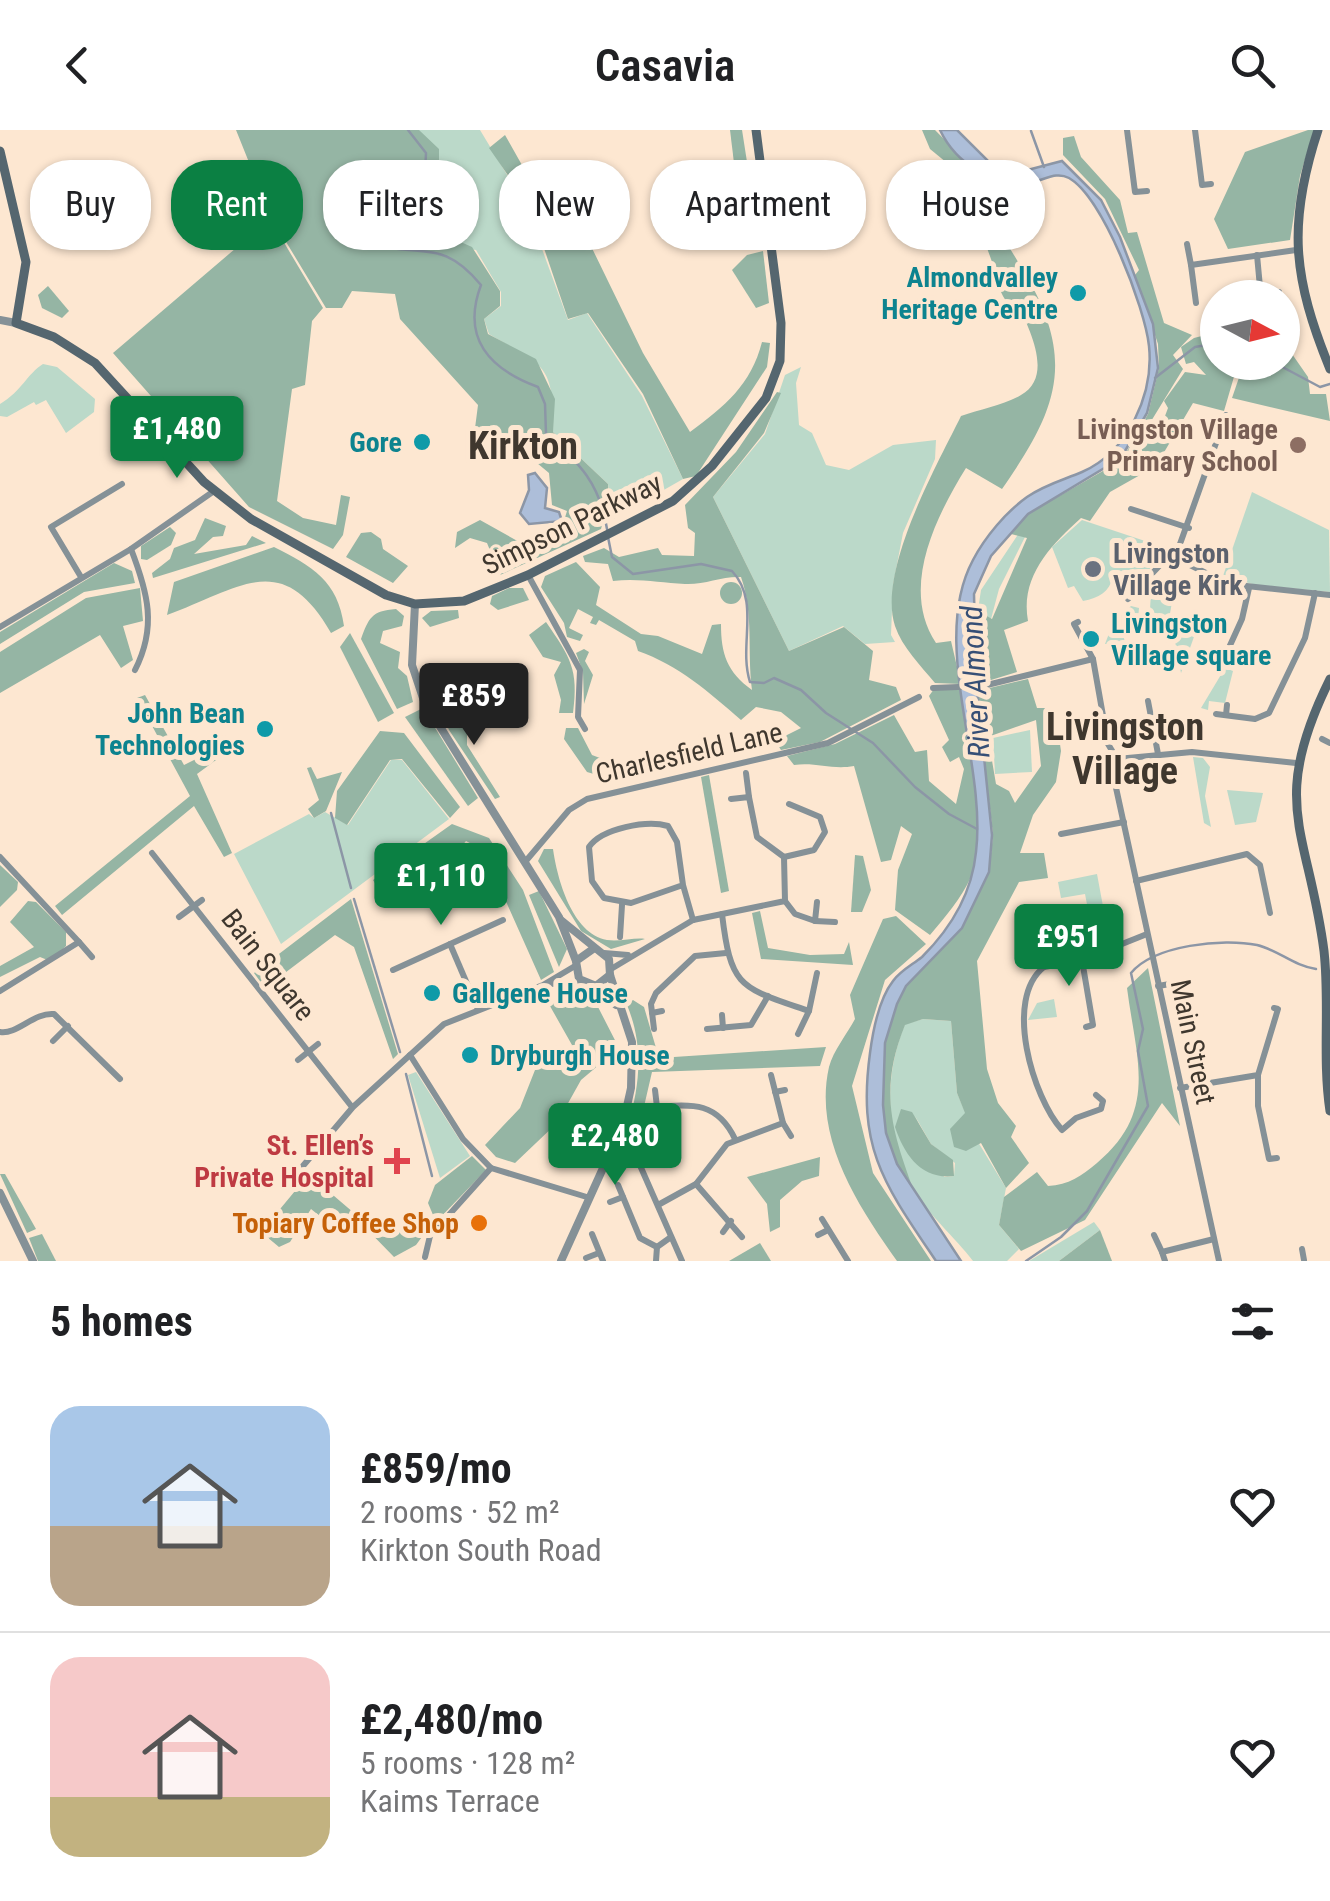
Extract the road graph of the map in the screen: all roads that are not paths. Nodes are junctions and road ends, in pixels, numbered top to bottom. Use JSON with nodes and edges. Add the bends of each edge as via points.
{"nodes":[{"id":1,"x":756,"y":130,"type":"edge"},
{"id":2,"x":1127,"y":130,"type":"edge"},
{"id":3,"x":1195,"y":130,"type":"edge"},
{"id":4,"x":1318,"y":130,"type":"edge"},
{"id":5,"x":0,"y":151,"type":"edge"},
{"id":6,"x":1211,"y":184,"type":"dead end"},
{"id":7,"x":1146,"y":191,"type":"dead end"},
{"id":8,"x":1187,"y":244,"type":"dead end"},
{"id":9,"x":1296,"y":250,"type":"junction"},
{"id":10,"x":1257,"y":255,"type":"junction"},
{"id":11,"x":1191,"y":265,"type":"junction"},
{"id":12,"x":1259,"y":280,"type":"edge"},
{"id":13,"x":1196,"y":303,"type":"dead end"},
{"id":14,"x":0,"y":320,"type":"edge"},
{"id":15,"x":16,"y":323,"type":"junction"},
{"id":16,"x":1330,"y":329,"type":"edge"},
{"id":17,"x":1316,"y":334,"type":"junction"},
{"id":18,"x":1330,"y":369,"type":"edge"},
{"id":19,"x":1226,"y":415,"type":"dead end"},
{"id":20,"x":122,"y":484,"type":"dead end"},
{"id":21,"x":214,"y":492,"type":"junction"},
{"id":22,"x":1131,"y":509,"type":"dead end"},
{"id":23,"x":1188,"y":528,"type":"junction"},
{"id":24,"x":131,"y":549,"type":"junction"},
{"id":25,"x":1172,"y":556,"type":"junction"},
{"id":26,"x":528,"y":575,"type":"junction"},
{"id":27,"x":81,"y":578,"type":"junction"},
{"id":28,"x":1249,"y":588,"type":"junction"},
{"id":29,"x":1315,"y":593,"type":"junction"},
{"id":30,"x":1330,"y":594,"type":"edge"},
{"id":31,"x":1128,"y":600,"type":"dead end"},
{"id":32,"x":415,"y":604,"type":"junction"},
{"id":33,"x":1078,"y":622,"type":"dead end"},
{"id":34,"x":0,"y":627,"type":"edge"},
{"id":35,"x":1232,"y":642,"type":"junction"},
{"id":36,"x":1243,"y":648,"type":"dead end"},
{"id":37,"x":1093,"y":659,"type":"junction"},
{"id":38,"x":1222,"y":663,"type":"dead end"},
{"id":39,"x":135,"y":670,"type":"dead end"},
{"id":40,"x":1329,"y":682,"type":"edge"},
{"id":41,"x":933,"y":688,"type":"dead end"},
{"id":42,"x":919,"y":697,"type":"dead end"},
{"id":43,"x":1148,"y":702,"type":"dead end"},
{"id":44,"x":1227,"y":705,"type":"dead end"},
{"id":45,"x":1216,"y":714,"type":"dead end"},
{"id":46,"x":1226,"y":715,"type":"junction"},
{"id":47,"x":585,"y":729,"type":"dead end"},
{"id":48,"x":1158,"y":754,"type":"junction"},
{"id":49,"x":1117,"y":759,"type":"junction"},
{"id":50,"x":1296,"y":763,"type":"junction"},
{"id":51,"x":746,"y":773,"type":"dead end"},
{"id":52,"x":749,"y":797,"type":"junction"},
{"id":53,"x":731,"y":799,"type":"dead end"},
{"id":54,"x":789,"y":804,"type":"dead end"},
{"id":55,"x":1124,"y":822,"type":"junction"},
{"id":56,"x":1060,"y":834,"type":"dead end"},
{"id":57,"x":152,"y":853,"type":"dead end"},
{"id":58,"x":0,"y":857,"type":"edge"},
{"id":59,"x":784,"y":857,"type":"junction"},
{"id":60,"x":525,"y":862,"type":"junction"},
{"id":61,"x":1136,"y":881,"type":"junction"},
{"id":62,"x":682,"y":886,"type":"junction"},
{"id":63,"x":202,"y":900,"type":"dead end"},
{"id":64,"x":784,"y":901,"type":"junction"},
{"id":65,"x":818,"y":902,"type":"dead end"},
{"id":66,"x":622,"y":904,"type":"junction"},
{"id":67,"x":192,"y":906,"type":"junction"},
{"id":68,"x":1270,"y":913,"type":"dead end"},
{"id":69,"x":722,"y":914,"type":"junction"},
{"id":70,"x":179,"y":917,"type":"dead end"},
{"id":71,"x":559,"y":918,"type":"junction"},
{"id":72,"x":1052,"y":918,"type":"dead end"},
{"id":73,"x":503,"y":920,"type":"dead end"},
{"id":74,"x":693,"y":920,"type":"junction"},
{"id":75,"x":815,"y":921,"type":"junction"},
{"id":76,"x":835,"y":922,"type":"dead end"},
{"id":77,"x":1147,"y":934,"type":"junction"},
{"id":78,"x":620,"y":937,"type":"dead end"},
{"id":79,"x":79,"y":942,"type":"junction"},
{"id":80,"x":450,"y":944,"type":"junction"},
{"id":81,"x":593,"y":949,"type":"junction"},
{"id":82,"x":604,"y":953,"type":"junction"},
{"id":83,"x":726,"y":953,"type":"junction"},
{"id":84,"x":632,"y":955,"type":"junction"},
{"id":85,"x":92,"y":957,"type":"dead end"},
{"id":86,"x":1082,"y":960,"type":"junction"},
{"id":87,"x":576,"y":964,"type":"junction"},
{"id":88,"x":1044,"y":968,"type":"junction"},
{"id":89,"x":394,"y":970,"type":"dead end"},
{"id":90,"x":611,"y":972,"type":"junction"},
{"id":91,"x":817,"y":973,"type":"dead end"},
{"id":92,"x":1182,"y":982,"type":"dead end"},
{"id":93,"x":542,"y":985,"type":"junction"},
{"id":94,"x":588,"y":985,"type":"junction"},
{"id":95,"x":1158,"y":986,"type":"junction"},
{"id":96,"x":0,"y":992,"type":"edge"},
{"id":97,"x":768,"y":996,"type":"junction"},
{"id":98,"x":477,"y":1008,"type":"junction"},
{"id":99,"x":619,"y":1008,"type":"junction"},
{"id":100,"x":1279,"y":1010,"type":"dead end"},
{"id":101,"x":662,"y":1011,"type":"dead end"},
{"id":102,"x":809,"y":1011,"type":"junction"},
{"id":103,"x":652,"y":1013,"type":"junction"},
{"id":104,"x":722,"y":1016,"type":"dead end"},
{"id":105,"x":68,"y":1026,"type":"junction"},
{"id":106,"x":1086,"y":1027,"type":"dead end"},
{"id":107,"x":723,"y":1028,"type":"junction"},
{"id":108,"x":654,"y":1029,"type":"dead end"},
{"id":109,"x":706,"y":1029,"type":"dead end"},
{"id":110,"x":1,"y":1034,"type":"edge"},
{"id":111,"x":798,"y":1034,"type":"dead end"},
{"id":112,"x":53,"y":1041,"type":"dead end"},
{"id":113,"x":318,"y":1044,"type":"dead end"},
{"id":114,"x":308,"y":1052,"type":"junction"},
{"id":115,"x":410,"y":1055,"type":"junction"},
{"id":116,"x":298,"y":1060,"type":"dead end"},
{"id":117,"x":772,"y":1075,"type":"dead end"},
{"id":118,"x":1258,"y":1075,"type":"junction"},
{"id":119,"x":120,"y":1079,"type":"dead end"},
{"id":120,"x":1180,"y":1088,"type":"junction"},
{"id":121,"x":655,"y":1090,"type":"dead end"},
{"id":122,"x":785,"y":1090,"type":"dead end"},
{"id":123,"x":775,"y":1092,"type":"junction"},
{"id":124,"x":1096,"y":1095,"type":"dead end"},
{"id":125,"x":658,"y":1106,"type":"junction"},
{"id":126,"x":353,"y":1107,"type":"junction"},
{"id":127,"x":1330,"y":1112,"type":"edge"},
{"id":128,"x":651,"y":1119,"type":"dead end"},
{"id":129,"x":783,"y":1124,"type":"junction"},
{"id":130,"x":791,"y":1136,"type":"dead end"},
{"id":131,"x":735,"y":1139,"type":"junction"},
{"id":132,"x":616,"y":1141,"type":"junction"},
{"id":133,"x":1272,"y":1161,"type":"dead end"},
{"id":134,"x":491,"y":1168,"type":"junction"},
{"id":135,"x":291,"y":1180,"type":"dead end"},
{"id":136,"x":696,"y":1184,"type":"junction"},
{"id":137,"x":618,"y":1185,"type":"dead end"},
{"id":138,"x":0,"y":1192,"type":"edge"},
{"id":139,"x":622,"y":1197,"type":"junction"},
{"id":140,"x":590,"y":1198,"type":"junction"},
{"id":141,"x":610,"y":1202,"type":"dead end"},
{"id":142,"x":658,"y":1206,"type":"junction"},
{"id":143,"x":822,"y":1218,"type":"dead end"},
{"id":144,"x":731,"y":1221,"type":"junction"},
{"id":145,"x":828,"y":1230,"type":"junction"},
{"id":146,"x":723,"y":1232,"type":"dead end"},
{"id":147,"x":592,"y":1234,"type":"dead end"},
{"id":148,"x":818,"y":1235,"type":"dead end"},
{"id":149,"x":1154,"y":1235,"type":"dead end"},
{"id":150,"x":671,"y":1237,"type":"junction"},
{"id":151,"x":742,"y":1237,"type":"dead end"},
{"id":152,"x":1214,"y":1239,"type":"junction"},
{"id":153,"x":657,"y":1247,"type":"junction"},
{"id":154,"x":1302,"y":1249,"type":"dead end"},
{"id":155,"x":1162,"y":1252,"type":"junction"},
{"id":156,"x":425,"y":1256,"type":"dead end"},
{"id":157,"x":601,"y":1257,"type":"edge"},
{"id":158,"x":586,"y":1258,"type":"dead end"},
{"id":159,"x":32,"y":1261,"type":"edge"},
{"id":160,"x":561,"y":1261,"type":"edge"},
{"id":161,"x":656,"y":1261,"type":"edge"},
{"id":162,"x":682,"y":1261,"type":"edge"},
{"id":163,"x":848,"y":1261,"type":"edge"},
{"id":164,"x":1165,"y":1261,"type":"edge"},
{"id":165,"x":1219,"y":1261,"type":"edge"},
{"id":166,"x":1303,"y":1261,"type":"edge"}],
"edges":[{"from":1,"to":26,"type":"main road","name":"Simpson Parkway","via":[[781,323],[776,374],[750,420],[694,484]]},
{"from":2,"to":7,"type":"street","via":[[1136,192]]},
{"from":3,"to":6,"type":"street","via":[[1202,185]]},
{"from":4,"to":9,"type":"main road","via":[[1297,211]]},
{"from":5,"to":15,"type":"main road","via":[[24,246]]},
{"from":8,"to":11,"type":"street"},
{"from":9,"to":10,"type":"street"},
{"from":9,"to":17,"type":"main road"},
{"from":10,"to":11,"type":"street"},
{"from":10,"to":12,"type":"street"},
{"from":11,"to":13,"type":"street"},
{"from":14,"to":15,"type":"street","name":"Simpson Parkway"},
{"from":15,"to":21,"type":"main road","name":"Simpson Parkway","via":[[95,362]]},
{"from":16,"to":17,"type":"street"},
{"from":17,"to":18,"type":"main road"},
{"from":19,"to":23,"type":"street"},
{"from":20,"to":27,"type":"street","via":[[51,526]]},
{"from":21,"to":24,"type":"street"},
{"from":21,"to":32,"type":"main road","name":"Simpson Parkway","via":[[329,564]]},
{"from":22,"to":23,"type":"street"},
{"from":23,"to":25,"type":"street"},
{"from":24,"to":27,"type":"street"},
{"from":24,"to":39,"type":"street","via":[[151,619]]},
{"from":25,"to":28,"type":"street"},
{"from":25,"to":31,"type":"street"},
{"from":26,"to":32,"type":"main road","name":"Simpson Parkway","via":[[464,600]]},
{"from":26,"to":47,"type":"street","via":[[580,670],[578,716]]},
{"from":27,"to":34,"type":"street"},
{"from":28,"to":29,"type":"street"},
{"from":28,"to":35,"type":"street"},
{"from":29,"to":30,"type":"street"},
{"from":29,"to":46,"type":"street","via":[[1305,638],[1269,713],[1255,719]]},
{"from":32,"to":60,"type":"street","via":[[410,644],[416,682]]},
{"from":33,"to":37,"type":"street","name":"Main Street"},
{"from":35,"to":36,"type":"street"},
{"from":35,"to":38,"type":"street"},
{"from":37,"to":41,"type":"street","via":[[983,686]]},
{"from":37,"to":49,"type":"street","name":"Main Street","via":[[1108,744]]},
{"from":40,"to":50,"type":"main road"},
{"from":42,"to":60,"type":"street","name":"Charlesfield Lane","via":[[828,742],[587,799]]},
{"from":43,"to":48,"type":"street"},
{"from":44,"to":46,"type":"street"},
{"from":45,"to":46,"type":"street"},
{"from":48,"to":49,"type":"street"},
{"from":48,"to":50,"type":"street"},
{"from":49,"to":55,"type":"street","name":"Main Street","via":[[1113,774]]},
{"from":50,"to":127,"type":"main road","via":[[1297,829],[1324,949]]},
{"from":51,"to":52,"type":"street"},
{"from":52,"to":53,"type":"street"},
{"from":52,"to":59,"type":"street","via":[[757,837]]},
{"from":54,"to":59,"type":"street","via":[[820,817],[824,832],[814,850]]},
{"from":55,"to":56,"type":"street"},
{"from":55,"to":61,"type":"street","name":"Main Street"},
{"from":57,"to":67,"type":"street","name":"Bain Square"},
{"from":58,"to":79,"type":"street"},
{"from":59,"to":64,"type":"street"},
{"from":60,"to":71,"type":"street"},
{"from":61,"to":68,"type":"street","via":[[1247,854],[1260,865]]},
{"from":61,"to":77,"type":"street","name":"Main Street"},
{"from":62,"to":66,"type":"street"},
{"from":62,"to":66,"type":"street","via":[[678,842],[668,826],[604,834],[589,847],[589,869],[604,898]]},
{"from":62,"to":74,"type":"street"},
{"from":63,"to":67,"type":"street","name":"Bain Square"},
{"from":64,"to":69,"type":"street"},
{"from":64,"to":75,"type":"street"},
{"from":65,"to":75,"type":"street"},
{"from":66,"to":78,"type":"street"},
{"from":67,"to":70,"type":"street","name":"Bain Square"},
{"from":67,"to":114,"type":"street","name":"Bain Square"},
{"from":69,"to":74,"type":"street"},
{"from":69,"to":83,"type":"street"},
{"from":71,"to":81,"type":"street"},
{"from":71,"to":87,"type":"street"},
{"from":72,"to":88,"type":"street","via":[[1046,920]]},
{"from":73,"to":80,"type":"street"},
{"from":74,"to":84,"type":"street"},
{"from":75,"to":76,"type":"street"},
{"from":77,"to":86,"type":"street"},
{"from":77,"to":95,"type":"street","name":"Main Street"},
{"from":79,"to":85,"type":"street"},
{"from":79,"to":96,"type":"street"},
{"from":80,"to":89,"type":"street"},
{"from":80,"to":98,"type":"street"},
{"from":81,"to":82,"type":"street"},
{"from":81,"to":87,"type":"street"},
{"from":82,"to":84,"type":"street"},
{"from":82,"to":90,"type":"street"},
{"from":83,"to":97,"type":"street","via":[[744,986]]},
{"from":83,"to":103,"type":"street","via":[[695,956],[652,998]]},
{"from":84,"to":90,"type":"street"},
{"from":86,"to":88,"type":"street"},
{"from":86,"to":106,"type":"street","via":[[1093,1026]]},
{"from":87,"to":93,"type":"street"},
{"from":87,"to":94,"type":"street"},
{"from":88,"to":124,"type":"street","via":[[1030,990],[1024,1034],[1038,1086],[1063,1133],[1076,1118],[1101,1109]]},
{"from":90,"to":94,"type":"street"},
{"from":90,"to":99,"type":"street"},
{"from":91,"to":102,"type":"street"},
{"from":92,"to":95,"type":"street"},
{"from":93,"to":94,"type":"street"},
{"from":93,"to":98,"type":"street"},
{"from":94,"to":99,"type":"street"},
{"from":95,"to":120,"type":"street","name":"Main Street"},
{"from":97,"to":102,"type":"street"},
{"from":97,"to":107,"type":"street","via":[[756,1023]]},
{"from":98,"to":115,"type":"street","via":[[444,1024]]},
{"from":99,"to":132,"type":"street","via":[[634,1068]]},
{"from":100,"to":118,"type":"street"},
{"from":101,"to":103,"type":"street"},
{"from":102,"to":111,"type":"street"},
{"from":103,"to":108,"type":"street"},
{"from":104,"to":107,"type":"street"},
{"from":105,"to":110,"type":"street","via":[[45,1013]]},
{"from":105,"to":112,"type":"street"},
{"from":105,"to":119,"type":"street"},
{"from":107,"to":109,"type":"street"},
{"from":113,"to":114,"type":"street","name":"Bain Square"},
{"from":114,"to":116,"type":"street","name":"Bain Square"},
{"from":114,"to":126,"type":"street","name":"Bain Square"},
{"from":115,"to":126,"type":"street"},
{"from":115,"to":134,"type":"street","via":[[463,1140]]},
{"from":117,"to":123,"type":"street"},
{"from":118,"to":120,"type":"street"},
{"from":118,"to":133,"type":"street"},
{"from":120,"to":152,"type":"street","name":"Main Street"},
{"from":121,"to":125,"type":"street"},
{"from":122,"to":123,"type":"street"},
{"from":123,"to":129,"type":"street"},
{"from":125,"to":128,"type":"street"},
{"from":125,"to":131,"type":"street","via":[[707,1107]]},
{"from":126,"to":135,"type":"street"},
{"from":129,"to":130,"type":"street"},
{"from":129,"to":131,"type":"street"},
{"from":131,"to":136,"type":"street"},
{"from":132,"to":140,"type":"street"},
{"from":132,"to":142,"type":"street","via":[[636,1154]]},
{"from":134,"to":140,"type":"street"},
{"from":134,"to":156,"type":"street","via":[[430,1236]]},
{"from":136,"to":142,"type":"street"},
{"from":136,"to":144,"type":"street","via":[[716,1215]]},
{"from":137,"to":139,"type":"street"},
{"from":138,"to":159,"type":"street"},
{"from":139,"to":141,"type":"street"},
{"from":139,"to":153,"type":"street","via":[[640,1238]]},
{"from":140,"to":160,"type":"street"},
{"from":142,"to":150,"type":"street"},
{"from":143,"to":145,"type":"street"},
{"from":144,"to":146,"type":"street"},
{"from":144,"to":151,"type":"street"},
{"from":145,"to":148,"type":"street"},
{"from":145,"to":163,"type":"street"},
{"from":147,"to":157,"type":"street"},
{"from":149,"to":155,"type":"street"},
{"from":150,"to":153,"type":"street"},
{"from":150,"to":162,"type":"street"},
{"from":152,"to":155,"type":"street"},
{"from":152,"to":165,"type":"street","name":"Main Street"},
{"from":153,"to":161,"type":"street"},
{"from":154,"to":166,"type":"street"},
{"from":155,"to":164,"type":"street"},
{"from":157,"to":158,"type":"street"}]}
